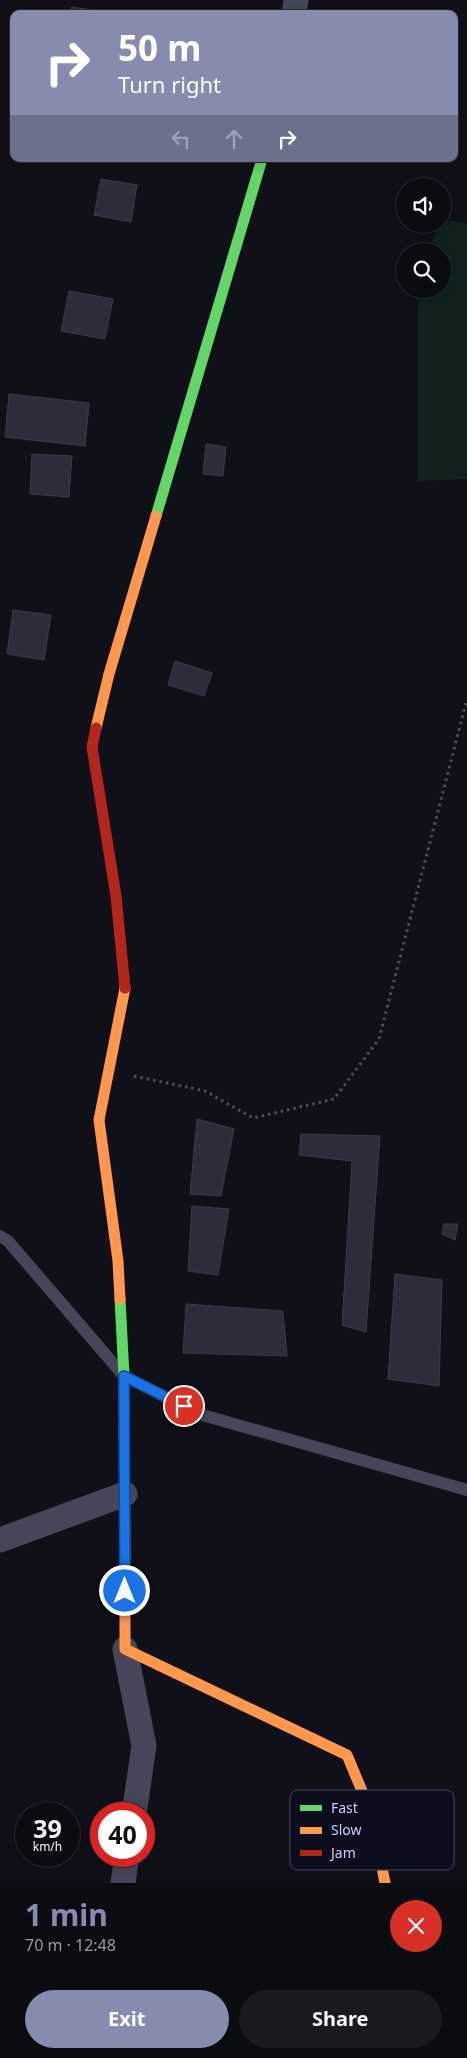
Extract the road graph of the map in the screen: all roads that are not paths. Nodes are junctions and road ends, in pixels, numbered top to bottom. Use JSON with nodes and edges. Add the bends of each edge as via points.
{"nodes":[{"id":1,"x":261,"y":162,"type":"edge"},
{"id":2,"x":0,"y":1236,"type":"edge"},
{"id":3,"x":124,"y":1376,"type":"junction"},
{"id":4,"x":467,"y":1490,"type":"edge"},
{"id":5,"x":125,"y":1494,"type":"junction"},
{"id":6,"x":0,"y":1540,"type":"edge"},
{"id":7,"x":125,"y":1649,"type":"junction"},
{"id":8,"x":362,"y":1790,"type":"edge"},
{"id":9,"x":136,"y":1802,"type":"edge"},
{"id":10,"x":125,"y":1867,"type":"edge"},
{"id":11,"x":383,"y":1870,"type":"edge"},
{"id":12,"x":123,"y":1883,"type":"edge"},
{"id":13,"x":385,"y":1883,"type":"edge"}],
"edges":[{"from":1,"to":3,"type":"street","via":[[109,674],[92,747],[116,896],[125,990],[99,1120],[118,1261]]},
{"from":2,"to":3,"type":"lane","via":[[8,1241]]},
{"from":3,"to":4,"type":"lane","via":[[199,1414]]},
{"from":3,"to":5,"type":"street"},
{"from":5,"to":6,"type":"street"},
{"from":5,"to":7,"type":"street"},
{"from":7,"to":8,"type":"street","via":[[347,1755]]},
{"from":7,"to":9,"type":"street","via":[[144,1746]]},
{"from":10,"to":12,"type":"street"},
{"from":11,"to":13,"type":"street"}]}
